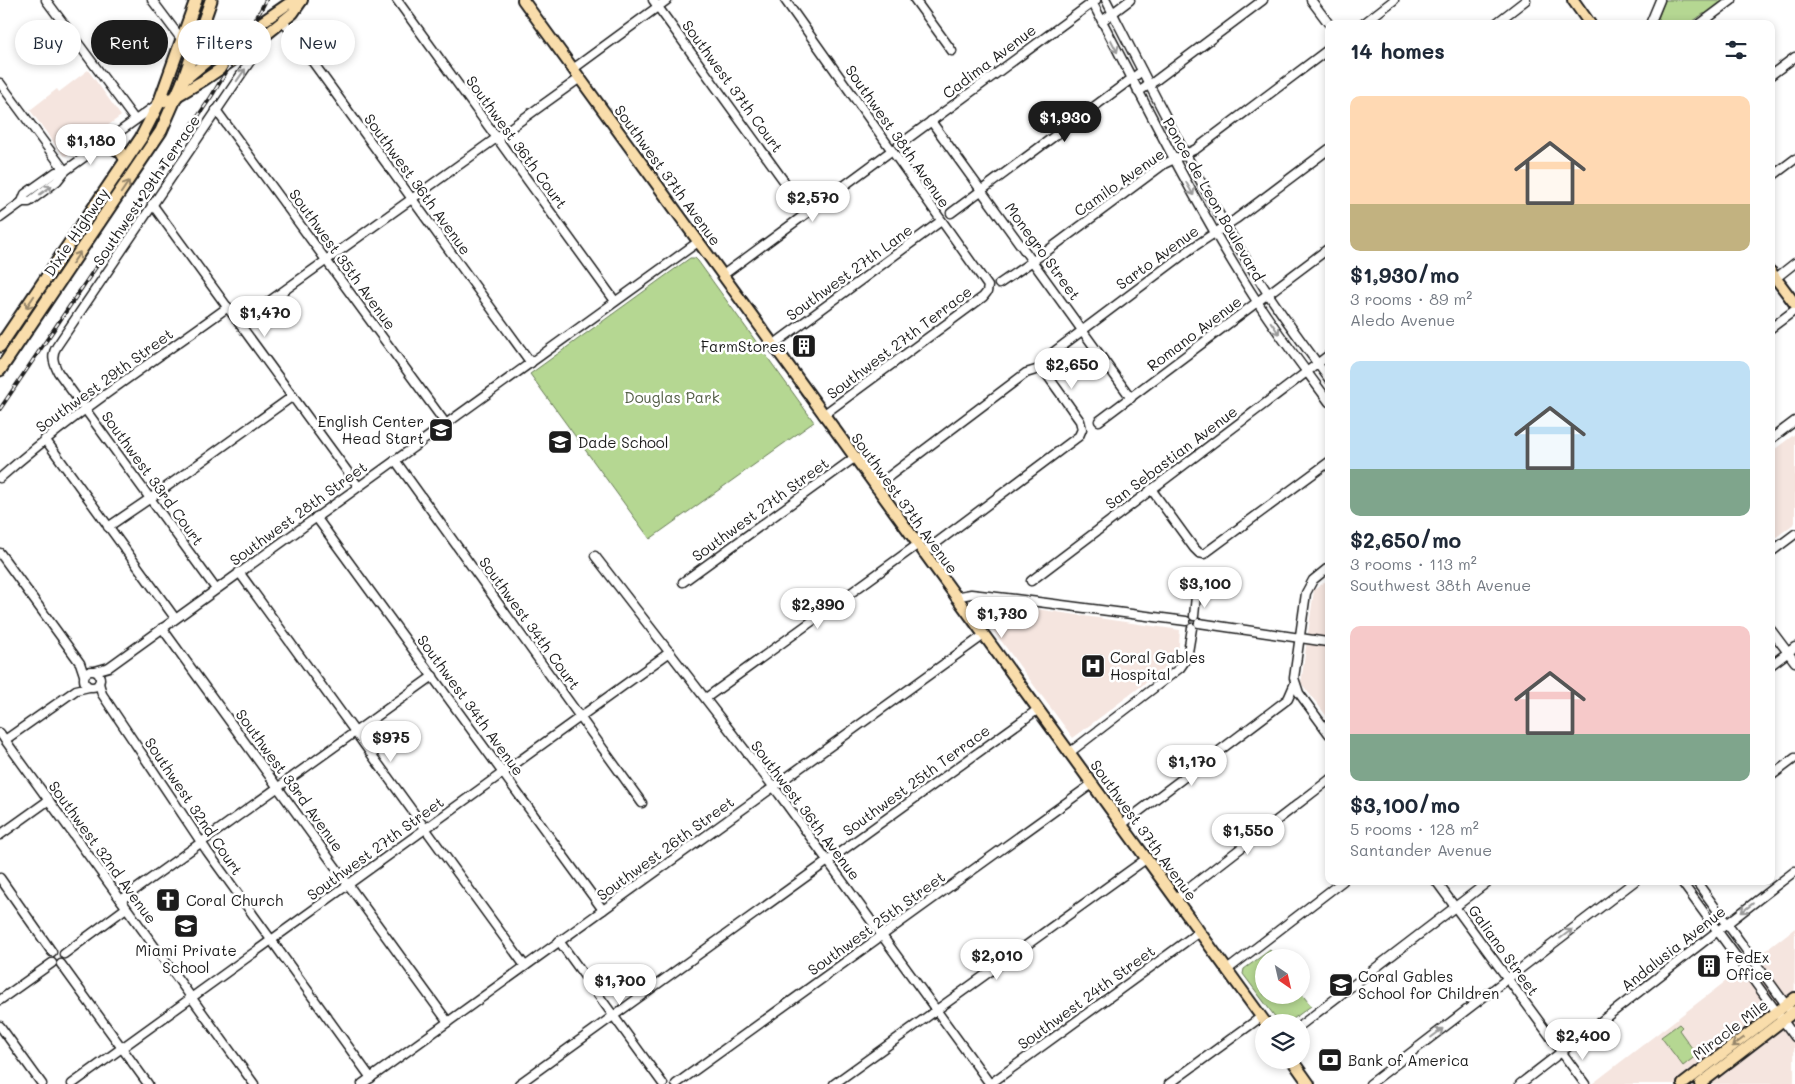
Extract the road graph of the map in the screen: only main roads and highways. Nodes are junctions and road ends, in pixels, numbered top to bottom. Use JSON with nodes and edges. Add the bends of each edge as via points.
{"nodes":[{"id":1,"x":196,"y":0,"type":"edge"},
{"id":2,"x":210,"y":0,"type":"edge"},
{"id":3,"x":302,"y":0,"type":"edge"},
{"id":4,"x":523,"y":0,"type":"edge"},
{"id":5,"x":1573,"y":0,"type":"edge"},
{"id":6,"x":1587,"y":20,"type":"edge"},
{"id":7,"x":183,"y":81,"type":"junction"},
{"id":8,"x":177,"y":96,"type":"junction"},
{"id":9,"x":159,"y":104,"type":"junction"},
{"id":10,"x":105,"y":142,"type":"road end"},
{"id":11,"x":126,"y":160,"type":"junction"},
{"id":12,"x":1775,"y":278,"type":"edge"},
{"id":13,"x":1795,"y":304,"type":"edge"},
{"id":14,"x":1,"y":344,"type":"edge"},
{"id":15,"x":0,"y":370,"type":"edge"},
{"id":16,"x":1795,"y":998,"type":"edge"},
{"id":17,"x":1792,"y":1011,"type":"edge"},
{"id":18,"x":1259,"y":1014,"type":"edge"},
{"id":19,"x":1780,"y":1016,"type":"junction"},
{"id":20,"x":1299,"y":1069,"type":"edge"},
{"id":21,"x":1310,"y":1084,"type":"edge"},
{"id":22,"x":1683,"y":1084,"type":"edge"},
{"id":23,"x":1700,"y":1084,"type":"edge"}],
"edges":[{"from":1,"to":9,"type":"highway"},
{"from":2,"to":7,"type":"highway","name":"Dixie Highway"},
{"from":3,"to":7,"type":"main road","via":[[288,4]]},
{"from":3,"to":8,"type":"main road","via":[[293,13],[262,39]]},
{"from":4,"to":18,"type":"main road","name":"Southwest 37th Avenue"},
{"from":5,"to":6,"type":"main road"},
{"from":7,"to":8,"type":"highway","name":"Dixie Highway"},
{"from":7,"to":9,"type":"main road"},
{"from":8,"to":9,"type":"main road"},
{"from":15,"to":8,"type":"highway","name":"Dixie Highway","one_way":true,"via":[[162,131]]},
{"from":9,"to":11,"type":"highway"},
{"from":10,"to":11,"type":"highway","via":[[118,149]]},
{"from":11,"to":14,"type":"highway","one_way":true},
{"from":12,"to":13,"type":"main road"},
{"from":16,"to":17,"type":"main road","name":"Miracle Mile"},
{"from":17,"to":19,"type":"main road","name":"Miracle Mile"},
{"from":19,"to":22,"type":"main road","name":"Miracle Mile","one_way":true},
{"from":19,"to":23,"type":"main road","name":"Miracle Mile"},
{"from":20,"to":21,"type":"main road"}]}
